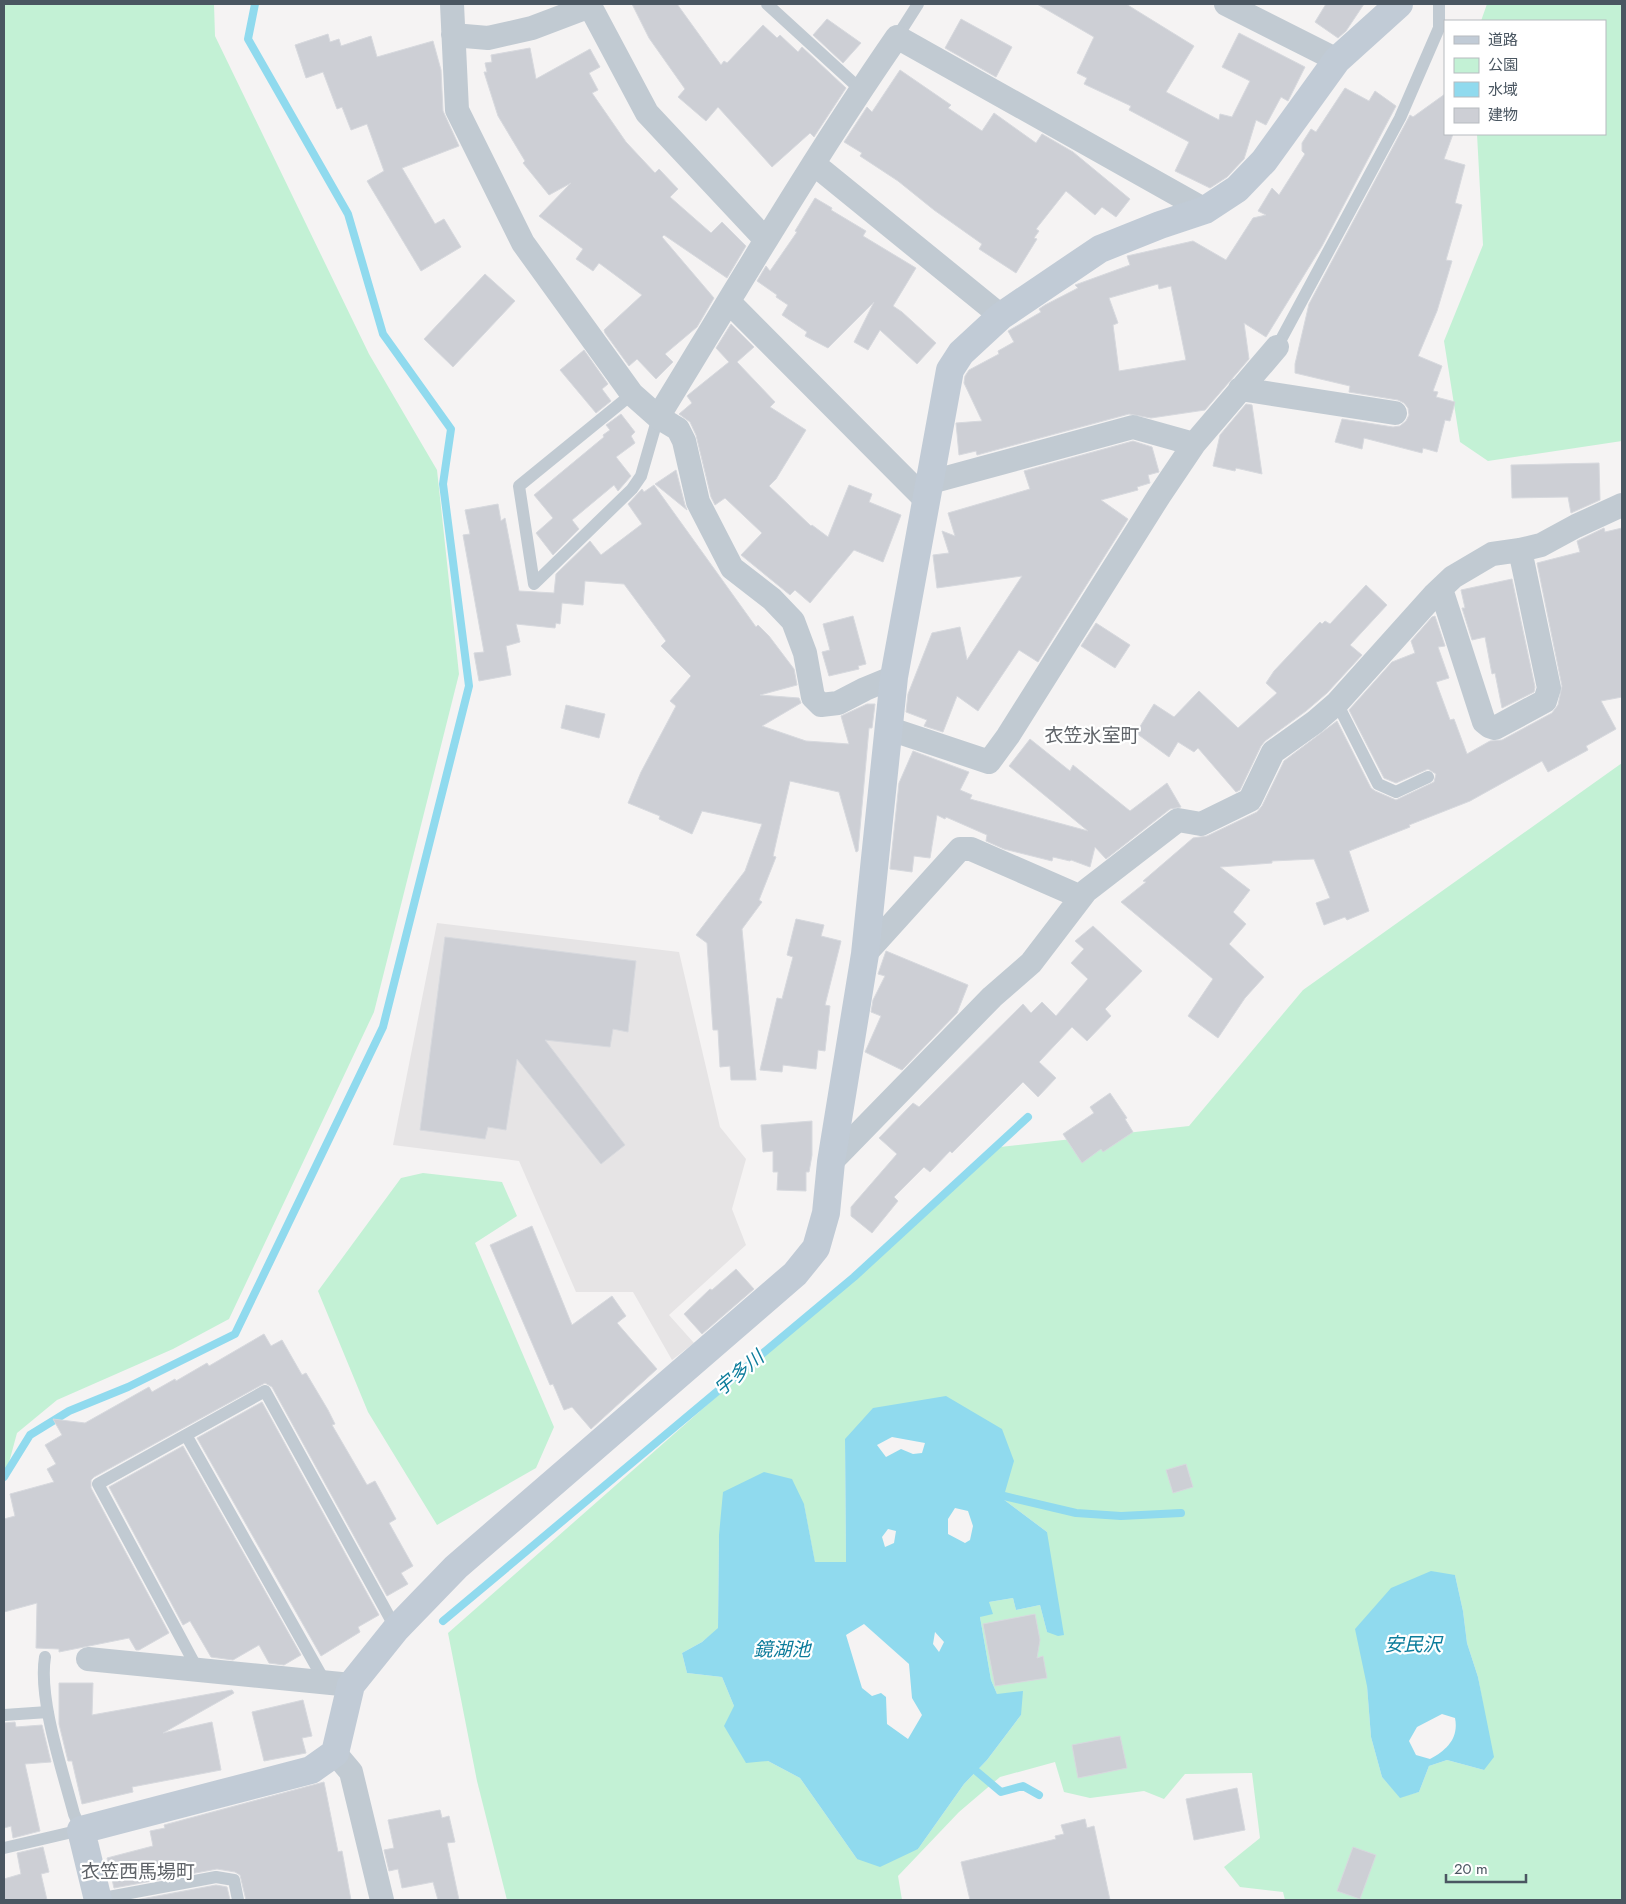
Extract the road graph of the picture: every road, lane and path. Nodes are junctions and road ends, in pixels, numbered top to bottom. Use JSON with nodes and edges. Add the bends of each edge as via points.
{"nodes":[{"id":1,"x":452,"y":4,"type":"edge"},
{"id":2,"x":767,"y":4,"type":"edge"},
{"id":3,"x":918,"y":4,"type":"edge"},
{"id":4,"x":1226,"y":4,"type":"edge"},
{"id":5,"x":1399,"y":4,"type":"edge"},
{"id":6,"x":1439,"y":4,"type":"edge"},
{"id":7,"x":453,"y":35,"type":"junction"},
{"id":8,"x":898,"y":37,"type":"junction"},
{"id":9,"x":1337,"y":60,"type":"junction"},
{"id":10,"x":861,"y":90,"type":"junction"},
{"id":11,"x":814,"y":164,"type":"junction"},
{"id":12,"x":1205,"y":210,"type":"junction"},
{"id":13,"x":766,"y":240,"type":"junction"},
{"id":14,"x":729,"y":302,"type":"junction"},
{"id":15,"x":1001,"y":316,"type":"junction"},
{"id":16,"x":1277,"y":347,"type":"joint"},
{"id":17,"x":1240,"y":389,"type":"junction"},
{"id":18,"x":632,"y":394,"type":"junction"},
{"id":19,"x":1394,"y":413,"type":"dead end"},
{"id":20,"x":658,"y":417,"type":"junction"},
{"id":21,"x":1194,"y":444,"type":"junction"},
{"id":22,"x":929,"y":492,"type":"junction"},
{"id":23,"x":1622,"y":505,"type":"edge"},
{"id":24,"x":1520,"y":550,"type":"junction"},
{"id":25,"x":1441,"y":589,"type":"junction"},
{"id":26,"x":894,"y":677,"type":"junction"},
{"id":27,"x":1337,"y":703,"type":"junction"},
{"id":28,"x":890,"y":729,"type":"junction"},
{"id":29,"x":1428,"y":777,"type":"dead end"},
{"id":30,"x":1081,"y":897,"type":"junction"},
{"id":31,"x":865,"y":954,"type":"junction"},
{"id":32,"x":831,"y":1162,"type":"junction"},
{"id":33,"x":186,"y":1435,"type":"junction"},
{"id":34,"x":396,"y":1629,"type":"junction"},
{"id":35,"x":45,"y":1657,"type":"dead end"},
{"id":36,"x":88,"y":1659,"type":"dead end"},
{"id":37,"x":198,"y":1670,"type":"junction"},
{"id":38,"x":338,"y":1683,"type":"junction"},
{"id":39,"x":48,"y":1712,"type":"junction"},
{"id":40,"x":4,"y":1715,"type":"edge"},
{"id":41,"x":336,"y":1753,"type":"junction"},
{"id":42,"x":82,"y":1830,"type":"junction"},
{"id":43,"x":4,"y":1848,"type":"edge"},
{"id":44,"x":98,"y":1900,"type":"edge"},
{"id":45,"x":238,"y":1900,"type":"edge"},
{"id":46,"x":382,"y":1900,"type":"edge"}],
"edges":[{"from":1,"to":7,"type":"street"},
{"from":2,"to":10,"type":"lane"},
{"from":3,"to":8,"type":"lane"},
{"from":4,"to":9,"type":"street"},
{"from":5,"to":9,"type":"street"},
{"from":6,"to":16,"type":"lane","via":[[1439,28],[1400,118]]},
{"from":7,"to":13,"type":"street","via":[[488,38],[532,28],[590,6],[647,113]]},
{"from":7,"to":18,"type":"street","via":[[457,110],[523,243]]},
{"from":8,"to":10,"type":"street"},
{"from":8,"to":12,"type":"street"},
{"from":9,"to":12,"type":"street","via":[[1264,161],[1237,189]]},
{"from":10,"to":11,"type":"street"},
{"from":11,"to":13,"type":"street"},
{"from":11,"to":15,"type":"street"},
{"from":12,"to":15,"type":"street","via":[[1100,249]]},
{"from":13,"to":14,"type":"street"},
{"from":14,"to":20,"type":"street"},
{"from":14,"to":22,"type":"street"},
{"from":15,"to":22,"type":"street","via":[[961,353],[950,370]]},
{"from":16,"to":17,"type":"street"},
{"from":17,"to":19,"type":"street"},
{"from":17,"to":21,"type":"street"},
{"from":18,"to":20,"type":"street"},
{"from":18,"to":20,"type":"lane","via":[[519,486],[534,584],[632,489],[641,476]]},
{"from":20,"to":26,"type":"street","via":[[678,429],[684,441],[698,502],[732,568],[772,599],[793,621],[805,653],[813,697],[820,705],[838,703]]},
{"from":21,"to":22,"type":"street","via":[[1133,427]]},
{"from":21,"to":28,"type":"street","via":[[989,762]]},
{"from":22,"to":26,"type":"street"},
{"from":23,"to":24,"type":"street","via":[[1541,545]]},
{"from":24,"to":25,"type":"street","via":[[1492,554],[1453,577]]},
{"from":24,"to":25,"type":"street","via":[[1549,688],[1545,700],[1495,728],[1484,722]]},
{"from":25,"to":27,"type":"street"},
{"from":26,"to":28,"type":"street"},
{"from":27,"to":29,"type":"lane","via":[[1378,784],[1396,792]]},
{"from":27,"to":30,"type":"street","via":[[1273,752],[1250,800],[1201,824],[1178,820]]},
{"from":28,"to":31,"type":"street"},
{"from":30,"to":31,"type":"street","via":[[971,849],[960,849]]},
{"from":30,"to":32,"type":"street","via":[[1031,963],[992,997]]},
{"from":31,"to":32,"type":"street"},
{"from":32,"to":34,"type":"street","via":[[826,1213],[816,1248],[796,1274],[456,1567]]},
{"from":33,"to":34,"type":"lane","via":[[265,1391]]},
{"from":33,"to":37,"type":"lane","via":[[98,1484]]},
{"from":33,"to":38,"type":"lane"},
{"from":34,"to":38,"type":"street"},
{"from":35,"to":39,"type":"lane","via":[[43,1668]]},
{"from":36,"to":37,"type":"street"},
{"from":37,"to":38,"type":"street"},
{"from":38,"to":41,"type":"street"},
{"from":39,"to":40,"type":"lane"},
{"from":39,"to":42,"type":"lane","via":[[74,1814]]},
{"from":41,"to":42,"type":"street","via":[[311,1770]]},
{"from":41,"to":46,"type":"street","via":[[350,1772]]},
{"from":42,"to":43,"type":"lane"},
{"from":42,"to":44,"type":"street"},
{"from":44,"to":45,"type":"lane","via":[[216,1877],[234,1880]]}]}
